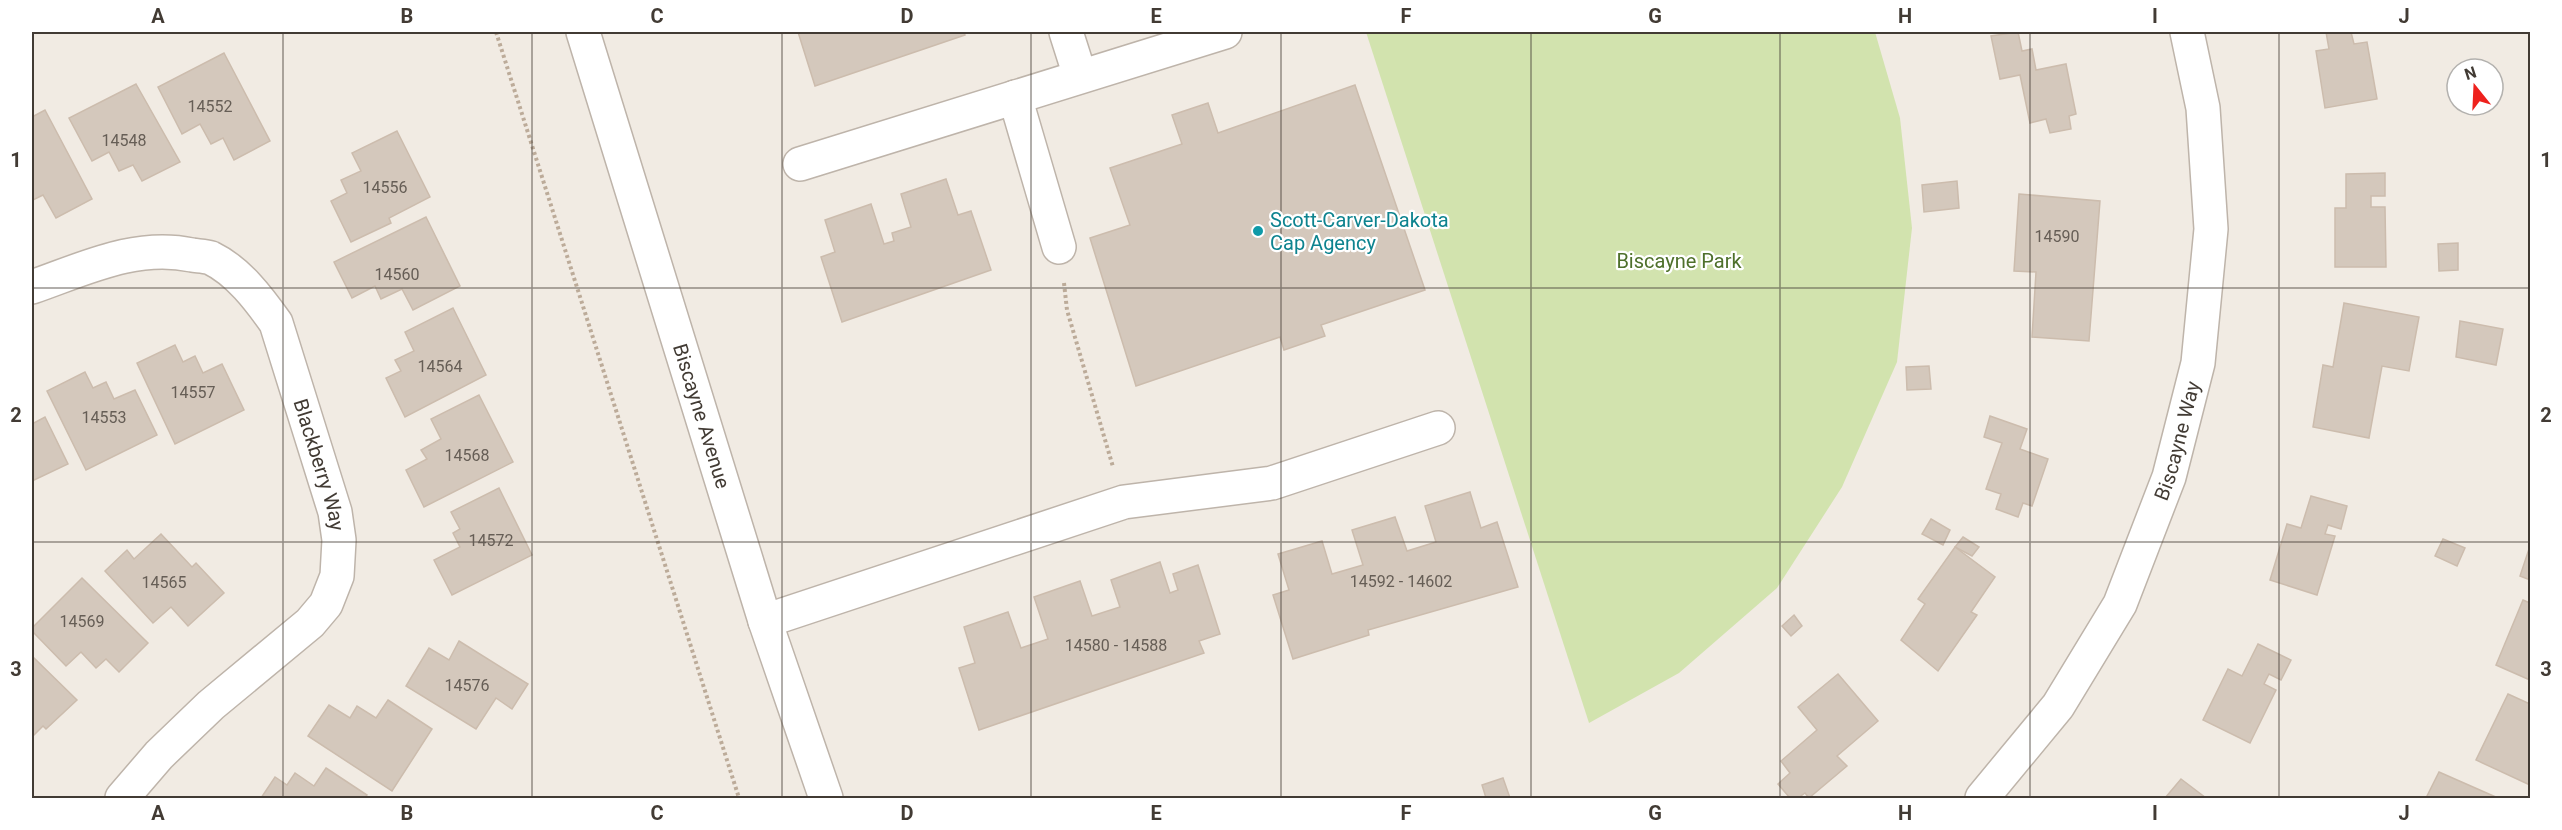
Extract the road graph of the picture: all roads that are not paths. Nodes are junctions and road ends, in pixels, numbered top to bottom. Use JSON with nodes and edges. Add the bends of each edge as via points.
{"nodes":[{"id":1,"x":583,"y":32,"type":"edge"},
{"id":2,"x":1066,"y":32,"type":"edge"},
{"id":3,"x":2187,"y":32,"type":"edge"},
{"id":4,"x":1203,"y":35,"type":"edge"},
{"id":5,"x":1080,"y":76,"type":"junction"},
{"id":6,"x":1015,"y":97,"type":"junction"},
{"id":7,"x":800,"y":164,"type":"dead end"},
{"id":8,"x":1059,"y":247,"type":"road end"},
{"id":9,"x":32,"y":287,"type":"edge"},
{"id":10,"x":1438,"y":428,"type":"dead end"},
{"id":11,"x":765,"y":621,"type":"junction"},
{"id":12,"x":122,"y":798,"type":"edge"},
{"id":13,"x":826,"y":798,"type":"edge"},
{"id":14,"x":1982,"y":798,"type":"edge"}],
"edges":[{"from":1,"to":11,"type":"street","name":"Biscayne Avenue"},
{"from":2,"to":5,"type":"street"},
{"from":3,"to":14,"type":"street","name":"Biscayne Way","via":[[2203,108],[2211,229],[2198,363],[2169,477],[2120,604],[2058,706]]},
{"from":4,"to":5,"type":"street"},
{"from":5,"to":6,"type":"street"},
{"from":6,"to":7,"type":"street"},
{"from":6,"to":8,"type":"street"},
{"from":9,"to":12,"type":"street","name":"Blackberry Way","via":[[120,256],[149,251],[176,251],[210,258],[239,278],[276,322],[335,512],[339,540],[337,576],[326,604],[310,623],[211,705]]},
{"from":10,"to":11,"type":"street","via":[[1272,483],[1124,502]]},
{"from":11,"to":13,"type":"street","name":"Biscayne Avenue"}]}
